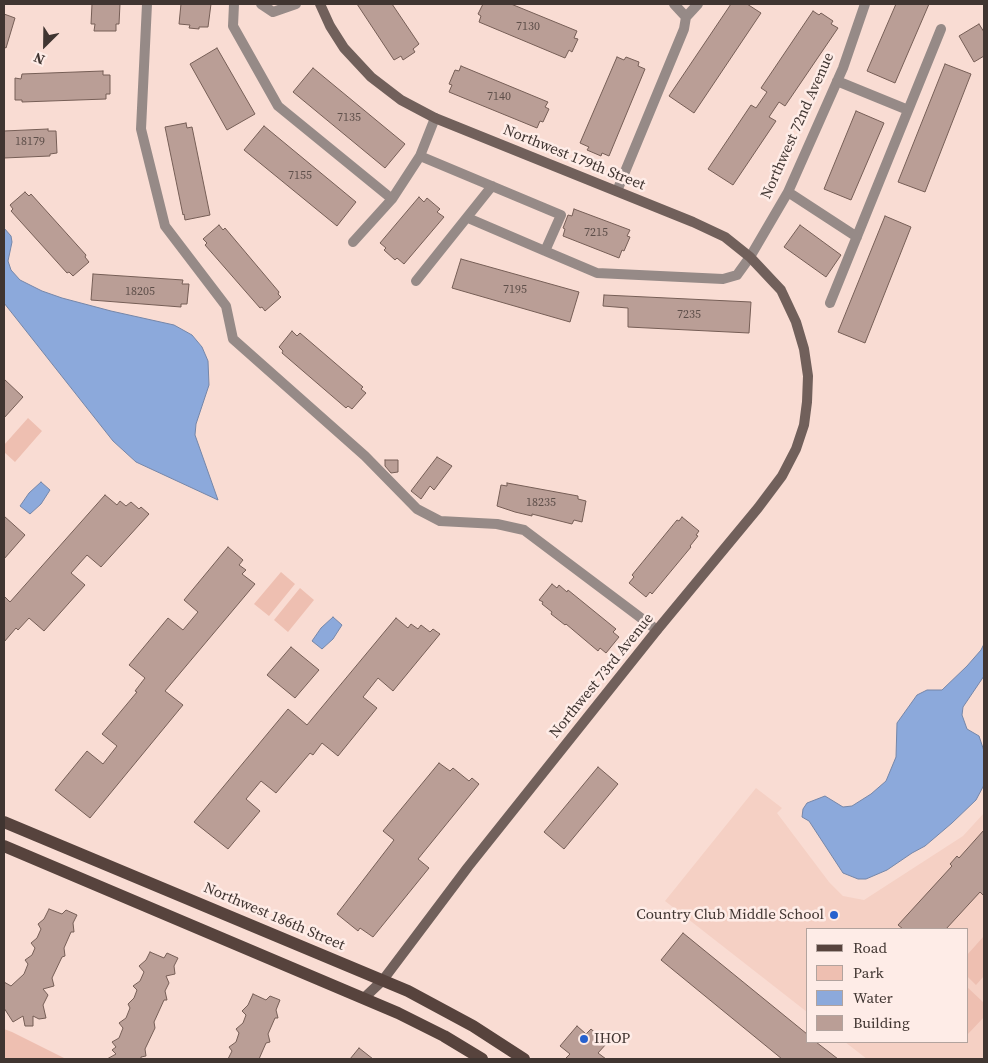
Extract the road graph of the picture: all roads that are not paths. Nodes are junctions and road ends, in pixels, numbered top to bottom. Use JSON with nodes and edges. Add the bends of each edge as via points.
{"nodes":[{"id":1,"x":147,"y":4,"type":"edge"},
{"id":2,"x":234,"y":4,"type":"edge"},
{"id":3,"x":261,"y":4,"type":"edge"},
{"id":4,"x":296,"y":4,"type":"edge"},
{"id":5,"x":320,"y":4,"type":"edge"},
{"id":6,"x":674,"y":4,"type":"edge"},
{"id":7,"x":698,"y":4,"type":"edge"},
{"id":8,"x":865,"y":4,"type":"edge"},
{"id":9,"x":686,"y":17,"type":"junction"},
{"id":10,"x":941,"y":28,"type":"dead end"},
{"id":11,"x":837,"y":81,"type":"junction"},
{"id":12,"x":908,"y":110,"type":"junction"},
{"id":13,"x":436,"y":118,"type":"junction"},
{"id":14,"x":420,"y":156,"type":"junction"},
{"id":15,"x":492,"y":186,"type":"junction"},
{"id":16,"x":617,"y":191,"type":"junction"},
{"id":17,"x":788,"y":192,"type":"junction"},
{"id":18,"x":392,"y":198,"type":"junction"},
{"id":19,"x":468,"y":218,"type":"junction"},
{"id":20,"x":857,"y":237,"type":"junction"},
{"id":21,"x":353,"y":242,"type":"dead end"},
{"id":22,"x":545,"y":252,"type":"junction"},
{"id":23,"x":750,"y":257,"type":"junction"},
{"id":24,"x":416,"y":281,"type":"dead end"},
{"id":25,"x":830,"y":304,"type":"dead end"},
{"id":26,"x":804,"y":349,"type":"joint"},
{"id":27,"x":657,"y":630,"type":"junction"},
{"id":28,"x":4,"y":822,"type":"edge"},
{"id":29,"x":4,"y":846,"type":"edge"},
{"id":30,"x":383,"y":980,"type":"junction"},
{"id":31,"x":364,"y":998,"type":"junction"},
{"id":32,"x":482,"y":1059,"type":"edge"},
{"id":33,"x":524,"y":1059,"type":"edge"}],
"edges":[{"from":1,"to":27,"type":"street","via":[[141,129],[149,162],[166,226],[226,306],[233,339],[365,456],[417,509],[440,521],[497,524],[524,530]]},
{"from":2,"to":18,"type":"street","via":[[233,26],[278,106]]},
{"from":3,"to":4,"type":"street","via":[[273,12]]},
{"from":5,"to":13,"type":"street","name":"Northwest 179th Street","via":[[339,40],[371,77],[401,100]]},
{"from":6,"to":9,"type":"street"},
{"from":7,"to":9,"type":"street"},
{"from":8,"to":11,"type":"street","name":"Northwest 72nd Avenue"},
{"from":9,"to":16,"type":"street","via":[[684,29]]},
{"from":10,"to":12,"type":"street"},
{"from":11,"to":12,"type":"street"},
{"from":11,"to":17,"type":"street","name":"Northwest 72nd Avenue"},
{"from":12,"to":20,"type":"street"},
{"from":13,"to":14,"type":"street"},
{"from":13,"to":16,"type":"street","name":"Northwest 179th Street"},
{"from":14,"to":15,"type":"street"},
{"from":14,"to":18,"type":"street"},
{"from":15,"to":19,"type":"street"},
{"from":15,"to":22,"type":"street","via":[[561,215]]},
{"from":16,"to":23,"type":"street","name":"Northwest 179th Street","via":[[725,237]]},
{"from":17,"to":20,"type":"street"},
{"from":17,"to":23,"type":"street","name":"Northwest 72nd Avenue"},
{"from":18,"to":21,"type":"street"},
{"from":19,"to":22,"type":"street","name":"Northwest 72nd Avenue"},
{"from":19,"to":24,"type":"street"},
{"from":20,"to":25,"type":"street"},
{"from":22,"to":23,"type":"street","name":"Northwest 72nd Avenue","via":[[597,273],[723,279],[737,275]]},
{"from":23,"to":26,"type":"street","name":"Northwest 179th Street","via":[[780,290],[796,322]]},
{"from":26,"to":27,"type":"street","name":"Northwest 73rd Avenue","via":[[808,376],[804,425],[782,476]]},
{"from":27,"to":30,"type":"street","name":"Northwest 73rd Avenue"},
{"from":28,"to":30,"type":"main road","name":"Northwest 186th Street"},
{"from":29,"to":31,"type":"main road"},
{"from":30,"to":31,"type":"street","name":"Northwest 73rd Avenue"},
{"from":30,"to":33,"type":"main road","name":"Northwest 186th Street","via":[[432,1003]]},
{"from":31,"to":32,"type":"main road","via":[[425,1026]]}]}
